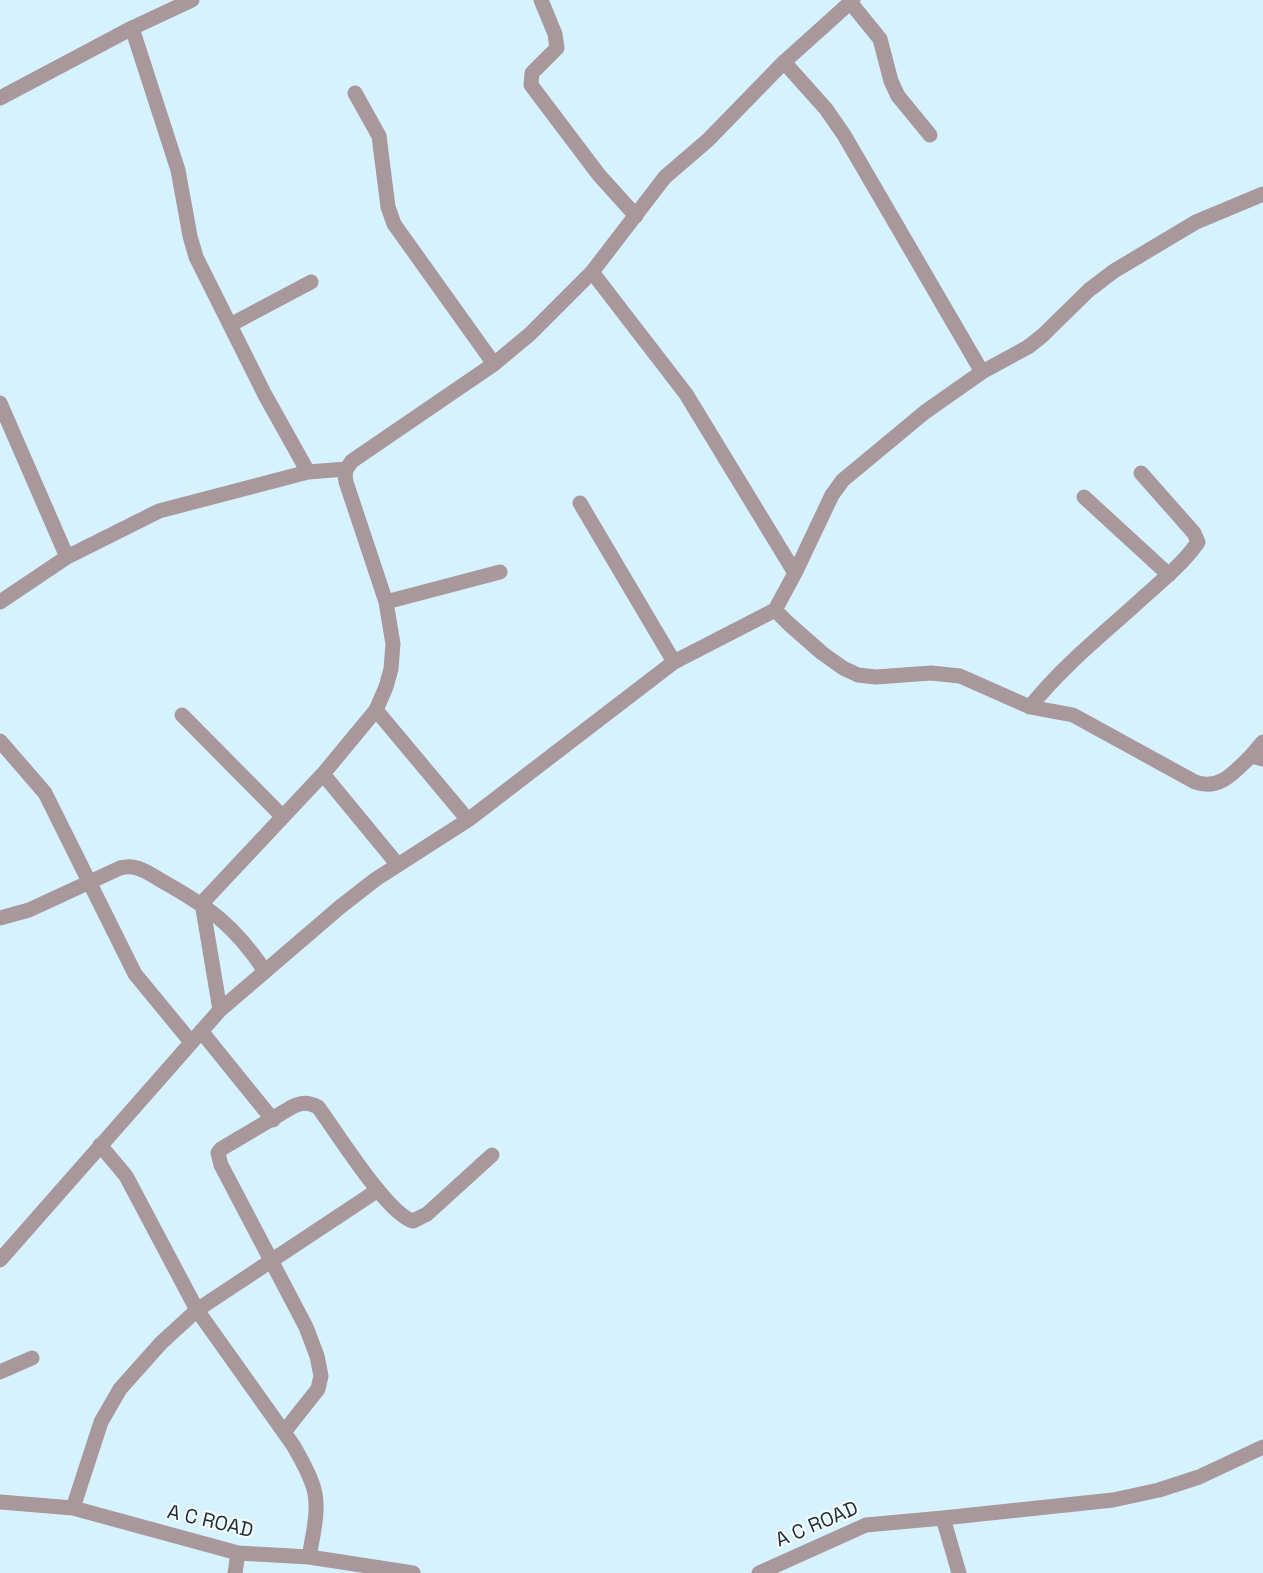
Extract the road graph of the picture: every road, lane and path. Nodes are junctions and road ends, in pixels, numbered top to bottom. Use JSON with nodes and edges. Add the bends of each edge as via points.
{"nodes":[{"id":1,"x":192,"y":0,"type":"edge"},
{"id":2,"x":541,"y":0,"type":"edge"},
{"id":3,"x":851,"y":1,"type":"edge"},
{"id":4,"x":132,"y":28,"type":"junction"},
{"id":5,"x":784,"y":62,"type":"junction"},
{"id":6,"x":355,"y":93,"type":"dead end"},
{"id":7,"x":0,"y":98,"type":"edge"},
{"id":8,"x":930,"y":135,"type":"dead end"},
{"id":9,"x":1263,"y":194,"type":"edge"},
{"id":10,"x":636,"y":216,"type":"junction"},
{"id":11,"x":592,"y":272,"type":"junction"},
{"id":12,"x":311,"y":282,"type":"dead end"},
{"id":13,"x":230,"y":325,"type":"junction"},
{"id":14,"x":494,"y":364,"type":"junction"},
{"id":15,"x":982,"y":372,"type":"junction"},
{"id":16,"x":0,"y":403,"type":"edge"},
{"id":17,"x":346,"y":469,"type":"junction"},
{"id":18,"x":308,"y":472,"type":"junction"},
{"id":19,"x":1142,"y":473,"type":"dead end"},
{"id":20,"x":1084,"y":497,"type":"dead end"},
{"id":21,"x":580,"y":503,"type":"dead end"},
{"id":22,"x":67,"y":558,"type":"junction"},
{"id":23,"x":500,"y":572,"type":"dead end"},
{"id":24,"x":795,"y":573,"type":"junction"},
{"id":25,"x":1168,"y":575,"type":"junction"},
{"id":26,"x":0,"y":602,"type":"edge"},
{"id":27,"x":386,"y":602,"type":"junction"},
{"id":28,"x":775,"y":610,"type":"junction"},
{"id":29,"x":674,"y":662,"type":"junction"},
{"id":30,"x":1030,"y":707,"type":"junction"},
{"id":31,"x":376,"y":710,"type":"junction"},
{"id":32,"x":182,"y":715,"type":"dead end"},
{"id":33,"x":0,"y":741,"type":"edge"},
{"id":34,"x":1263,"y":742,"type":"edge"},
{"id":35,"x":1257,"y":758,"type":"edge"},
{"id":36,"x":324,"y":774,"type":"junction"},
{"id":37,"x":283,"y":817,"type":"junction"},
{"id":38,"x":468,"y":820,"type":"junction"},
{"id":39,"x":398,"y":865,"type":"junction"},
{"id":40,"x":90,"y":882,"type":"junction"},
{"id":41,"x":202,"y":903,"type":"junction"},
{"id":42,"x":0,"y":918,"type":"edge"},
{"id":43,"x":265,"y":971,"type":"junction"},
{"id":44,"x":220,"y":1010,"type":"junction"},
{"id":45,"x":196,"y":1037,"type":"junction"},
{"id":46,"x":273,"y":1120,"type":"junction"},
{"id":47,"x":100,"y":1145,"type":"junction"},
{"id":48,"x":492,"y":1155,"type":"dead end"},
{"id":49,"x":378,"y":1190,"type":"junction"},
{"id":50,"x":0,"y":1260,"type":"edge"},
{"id":51,"x":270,"y":1260,"type":"junction"},
{"id":52,"x":197,"y":1310,"type":"junction"},
{"id":53,"x":33,"y":1358,"type":"dead end"},
{"id":54,"x":0,"y":1372,"type":"edge"},
{"id":55,"x":284,"y":1432,"type":"junction"},
{"id":56,"x":1263,"y":1447,"type":"edge"},
{"id":57,"x":0,"y":1502,"type":"edge"},
{"id":58,"x":73,"y":1508,"type":"junction"},
{"id":59,"x":943,"y":1518,"type":"junction"},
{"id":60,"x":238,"y":1553,"type":"junction"},
{"id":61,"x":309,"y":1557,"type":"junction"},
{"id":62,"x":235,"y":1573,"type":"edge"},
{"id":63,"x":411,"y":1573,"type":"edge"},
{"id":64,"x":759,"y":1573,"type":"edge"},
{"id":65,"x":959,"y":1573,"type":"edge"}],
"edges":[{"from":1,"to":4,"type":"street"},
{"from":2,"to":10,"type":"street","via":[[557,48],[532,73],[531,85],[599,175]]},
{"from":3,"to":5,"type":"street"},
{"from":3,"to":8,"type":"street","via":[[880,39],[898,96]]},
{"from":4,"to":7,"type":"street"},
{"from":4,"to":13,"type":"street","via":[[178,170],[192,246]]},
{"from":5,"to":10,"type":"street","via":[[708,140],[665,177]]},
{"from":5,"to":15,"type":"street","via":[[844,135]]},
{"from":6,"to":14,"type":"street","via":[[379,136],[388,207],[394,224]]},
{"from":9,"to":15,"type":"street","via":[[1196,222],[1114,271],[1028,347]]},
{"from":10,"to":11,"type":"street"},
{"from":11,"to":14,"type":"street"},
{"from":11,"to":24,"type":"street","via":[[686,394]]},
{"from":12,"to":13,"type":"street"},
{"from":13,"to":18,"type":"street"},
{"from":14,"to":17,"type":"street","via":[[352,461]]},
{"from":15,"to":24,"type":"street","via":[[843,480],[824,510]]},
{"from":16,"to":22,"type":"street"},
{"from":17,"to":18,"type":"street"},
{"from":17,"to":27,"type":"street","via":[[346,482]]},
{"from":18,"to":22,"type":"street","via":[[159,511]]},
{"from":19,"to":25,"type":"street","via":[[1198,542]]},
{"from":20,"to":25,"type":"street"},
{"from":21,"to":29,"type":"street"},
{"from":22,"to":26,"type":"street"},
{"from":23,"to":27,"type":"street"},
{"from":24,"to":28,"type":"street"},
{"from":25,"to":30,"type":"street","via":[[1077,655]]},
{"from":27,"to":31,"type":"street","via":[[393,644],[391,669]]},
{"from":28,"to":29,"type":"street"},
{"from":28,"to":30,"type":"street","via":[[822,653],[858,675],[960,676]]},
{"from":29,"to":38,"type":"street"},
{"from":30,"to":35,"type":"street","via":[[1073,715],[1204,785],[1220,782]]},
{"from":31,"to":36,"type":"street"},
{"from":31,"to":38,"type":"street"},
{"from":32,"to":37,"type":"street"},
{"from":33,"to":40,"type":"street","via":[[45,793]]},
{"from":34,"to":35,"type":"street"},
{"from":36,"to":37,"type":"street"},
{"from":36,"to":39,"type":"street"},
{"from":37,"to":41,"type":"street"},
{"from":38,"to":39,"type":"street"},
{"from":39,"to":43,"type":"street","via":[[340,907]]},
{"from":40,"to":41,"type":"street","via":[[134,866]]},
{"from":40,"to":42,"type":"street","via":[[29,910]]},
{"from":40,"to":45,"type":"street","via":[[135,975]]},
{"from":41,"to":43,"type":"street","via":[[238,936]]},
{"from":41,"to":44,"type":"street"},
{"from":43,"to":44,"type":"street"},
{"from":44,"to":45,"type":"street"},
{"from":45,"to":46,"type":"street"},
{"from":45,"to":47,"type":"street"},
{"from":46,"to":49,"type":"street","via":[[299,1104],[318,1107]]},
{"from":46,"to":51,"type":"street","via":[[218,1153]]},
{"from":47,"to":50,"type":"street"},
{"from":47,"to":52,"type":"street","via":[[126,1176]]},
{"from":48,"to":49,"type":"street","via":[[427,1214],[413,1221],[395,1210]]},
{"from":49,"to":51,"type":"street"},
{"from":51,"to":52,"type":"street"},
{"from":51,"to":55,"type":"street","via":[[313,1342],[321,1376],[318,1389]]},
{"from":52,"to":55,"type":"street"},
{"from":52,"to":58,"type":"street","via":[[120,1389],[101,1422]]},
{"from":53,"to":54,"type":"street"},
{"from":55,"to":61,"type":"street","via":[[315,1492]]},
{"from":56,"to":59,"type":"street","name":"A C ROAD","via":[[1158,1491],[1113,1500]]},
{"from":57,"to":58,"type":"street","name":"A C ROAD"},
{"from":58,"to":60,"type":"street","name":"A C ROAD"},
{"from":59,"to":64,"type":"street","name":"A C ROAD","via":[[866,1525]]},
{"from":59,"to":65,"type":"street"},
{"from":60,"to":61,"type":"street","name":"A C ROAD"},
{"from":60,"to":62,"type":"street"},
{"from":61,"to":63,"type":"street","name":"A C ROAD"}]}
